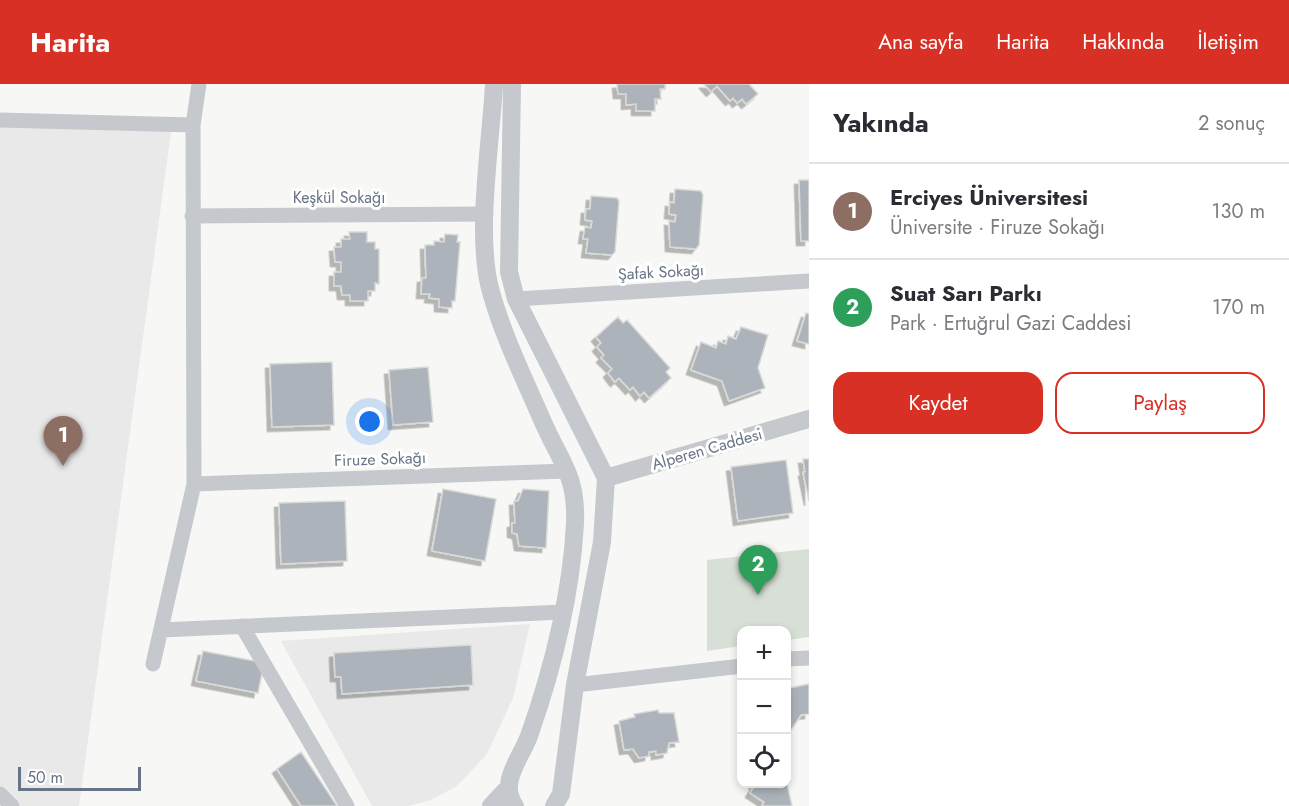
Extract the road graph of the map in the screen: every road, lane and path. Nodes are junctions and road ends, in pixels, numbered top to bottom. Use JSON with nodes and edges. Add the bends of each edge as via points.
{"nodes":[{"id":1,"x":199,"y":84,"type":"edge"},
{"id":2,"x":494,"y":84,"type":"edge"},
{"id":3,"x":512,"y":84,"type":"edge"},
{"id":4,"x":0,"y":120,"type":"edge"},
{"id":5,"x":194,"y":125,"type":"junction"},
{"id":6,"x":486,"y":214,"type":"junction"},
{"id":7,"x":192,"y":216,"type":"junction"},
{"id":8,"x":809,"y":281,"type":"edge"},
{"id":9,"x":516,"y":299,"type":"junction"},
{"id":10,"x":809,"y":419,"type":"edge"},
{"id":11,"x":568,"y":471,"type":"junction"},
{"id":12,"x":606,"y":478,"type":"junction"},
{"id":13,"x":194,"y":484,"type":"junction"},
{"id":14,"x":563,"y":612,"type":"junction"},
{"id":15,"x":242,"y":626,"type":"junction"},
{"id":16,"x":160,"y":630,"type":"junction"},
{"id":17,"x":809,"y":658,"type":"edge"},
{"id":18,"x":791,"y":659,"type":"edge"},
{"id":19,"x":153,"y":664,"type":"dead end"},
{"id":20,"x":737,"y":666,"type":"edge"},
{"id":21,"x":575,"y":685,"type":"junction"},
{"id":22,"x":0,"y":794,"type":"edge"},
{"id":23,"x":511,"y":797,"type":"edge"},
{"id":24,"x":12,"y":806,"type":"edge"},
{"id":25,"x":347,"y":806,"type":"edge"},
{"id":26,"x":491,"y":806,"type":"edge"},
{"id":27,"x":554,"y":806,"type":"edge"}],
"edges":[{"from":1,"to":5,"type":"street"},
{"from":2,"to":6,"type":"street"},
{"from":3,"to":9,"type":"street","via":[[509,272]]},
{"from":4,"to":5,"type":"street"},
{"from":5,"to":7,"type":"street"},
{"from":6,"to":7,"type":"street","name":"Keşkül Sokağı"},
{"from":6,"to":11,"type":"street","via":[[490,291],[544,425]]},
{"from":7,"to":13,"type":"street"},
{"from":8,"to":9,"type":"street","name":"Şafak Sokağı"},
{"from":9,"to":12,"type":"street"},
{"from":10,"to":12,"type":"street","name":"Alperen Caddesi"},
{"from":11,"to":13,"type":"street","name":"Firuze Sokağı"},
{"from":11,"to":14,"type":"street","via":[[576,497],[572,563]]},
{"from":12,"to":21,"type":"street","via":[[602,542]]},
{"from":13,"to":16,"type":"street"},
{"from":14,"to":15,"type":"street"},
{"from":14,"to":23,"type":"street","via":[[535,719],[508,780]]},
{"from":15,"to":16,"type":"street"},
{"from":15,"to":25,"type":"street"},
{"from":16,"to":19,"type":"street"},
{"from":17,"to":18,"type":"street"},
{"from":20,"to":21,"type":"street"},
{"from":21,"to":27,"type":"street","via":[[561,794]]},
{"from":22,"to":24,"type":"street"},
{"from":23,"to":26,"type":"street"}]}
